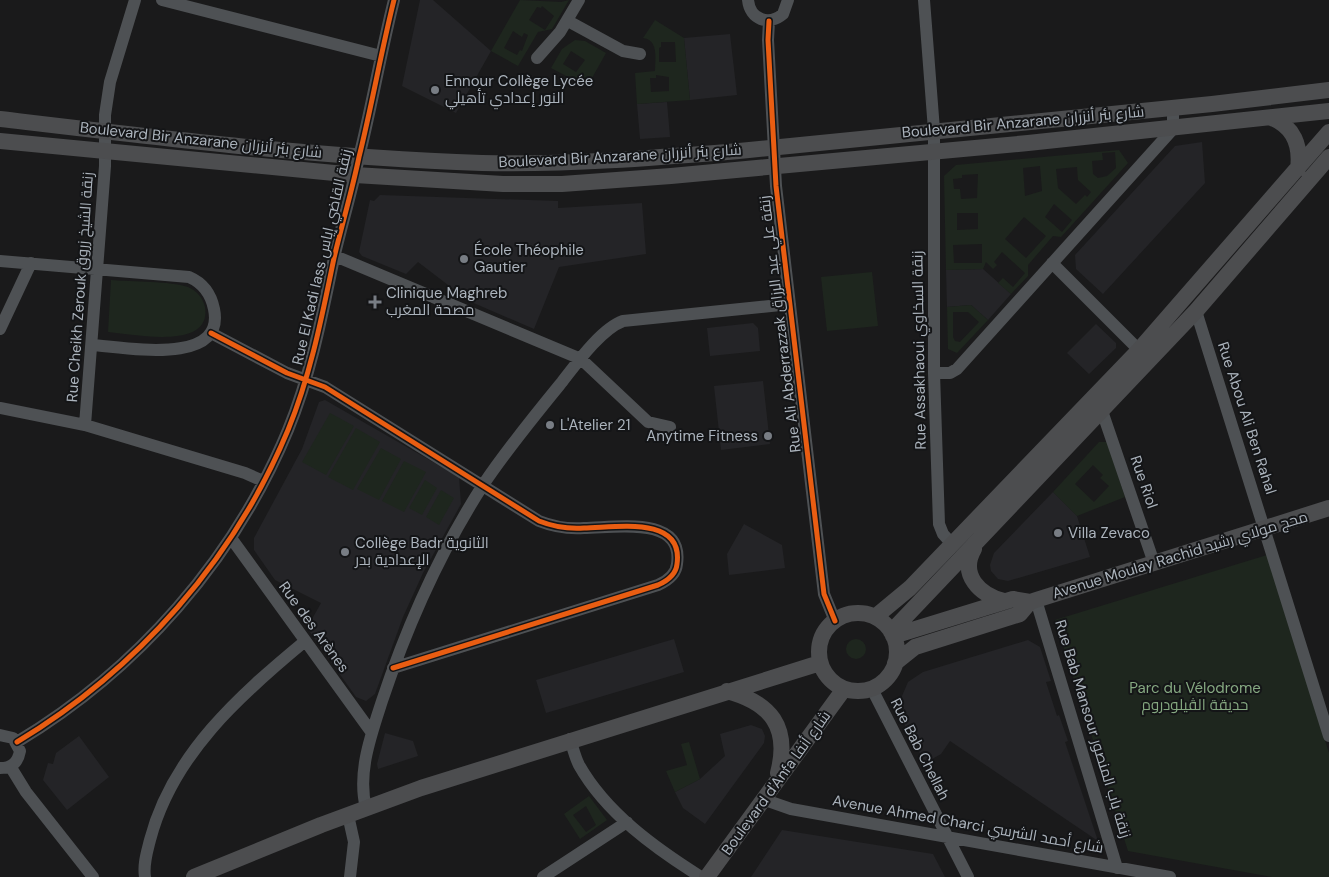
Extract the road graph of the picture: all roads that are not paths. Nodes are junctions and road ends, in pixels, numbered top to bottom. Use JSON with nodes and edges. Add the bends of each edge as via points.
{"nodes":[{"id":1,"x":135,"y":0,"type":"edge"},
{"id":2,"x":162,"y":0,"type":"edge"},
{"id":3,"x":394,"y":0,"type":"edge"},
{"id":4,"x":579,"y":0,"type":"edge"},
{"id":5,"x":748,"y":0,"type":"edge"},
{"id":6,"x":788,"y":0,"type":"edge"},
{"id":7,"x":924,"y":0,"type":"edge"},
{"id":8,"x":568,"y":21,"type":"junction"},
{"id":9,"x":769,"y":21,"type":"junction"},
{"id":10,"x":640,"y":54,"type":"dead end"},
{"id":11,"x":381,"y":56,"type":"junction"},
{"id":12,"x":537,"y":58,"type":"dead end"},
{"id":13,"x":1329,"y":90,"type":"edge"},
{"id":14,"x":1173,"y":108,"type":"junction"},
{"id":15,"x":1329,"y":111,"type":"edge"},
{"id":16,"x":0,"y":118,"type":"edge"},
{"id":17,"x":1272,"y":118,"type":"junction"},
{"id":18,"x":1173,"y":129,"type":"junction"},
{"id":19,"x":934,"y":130,"type":"junction"},
{"id":20,"x":105,"y":132,"type":"junction"},
{"id":21,"x":1329,"y":132,"type":"edge"},
{"id":22,"x":0,"y":141,"type":"edge"},
{"id":23,"x":773,"y":147,"type":"junction"},
{"id":24,"x":106,"y":151,"type":"junction"},
{"id":25,"x":934,"y":151,"type":"junction"},
{"id":26,"x":360,"y":155,"type":"junction"},
{"id":27,"x":1329,"y":157,"type":"edge"},
{"id":28,"x":775,"y":166,"type":"junction"},
{"id":29,"x":1298,"y":169,"type":"junction"},
{"id":30,"x":355,"y":175,"type":"junction"},
{"id":31,"x":335,"y":256,"type":"junction"},
{"id":32,"x":0,"y":261,"type":"edge"},
{"id":33,"x":31,"y":263,"type":"junction"},
{"id":34,"x":1052,"y":263,"type":"junction"},
{"id":35,"x":98,"y":268,"type":"junction"},
{"id":36,"x":790,"y":304,"type":"junction"},
{"id":37,"x":1196,"y":311,"type":"junction"},
{"id":38,"x":0,"y":329,"type":"edge"},
{"id":39,"x":211,"y":334,"type":"junction"},
{"id":40,"x":92,"y":344,"type":"junction"},
{"id":41,"x":1138,"y":350,"type":"junction"},
{"id":42,"x":581,"y":359,"type":"junction"},
{"id":43,"x":934,"y":373,"type":"junction"},
{"id":44,"x":306,"y":379,"type":"junction"},
{"id":45,"x":0,"y":408,"type":"edge"},
{"id":46,"x":1102,"y":411,"type":"junction"},
{"id":47,"x":85,"y":425,"type":"junction"},
{"id":48,"x":670,"y":427,"type":"dead end"},
{"id":49,"x":263,"y":481,"type":"junction"},
{"id":50,"x":484,"y":485,"type":"junction"},
{"id":51,"x":1329,"y":508,"type":"edge"},
{"id":52,"x":1265,"y":528,"type":"junction"},
{"id":53,"x":230,"y":538,"type":"junction"},
{"id":54,"x":978,"y":543,"type":"junction"},
{"id":55,"x":952,"y":544,"type":"junction"},
{"id":56,"x":1154,"y":563,"type":"junction"},
{"id":57,"x":1033,"y":601,"type":"junction"},
{"id":58,"x":1004,"y":602,"type":"junction"},
{"id":59,"x":875,"y":617,"type":"junction"},
{"id":60,"x":835,"y":620,"type":"junction"},
{"id":61,"x":892,"y":634,"type":"junction"},
{"id":62,"x":304,"y":642,"type":"junction"},
{"id":63,"x":820,"y":663,"type":"junction"},
{"id":64,"x":896,"y":663,"type":"junction"},
{"id":65,"x":394,"y":668,"type":"junction"},
{"id":66,"x":844,"y":689,"type":"junction"},
{"id":67,"x":872,"y":689,"type":"junction"},
{"id":68,"x":727,"y":691,"type":"junction"},
{"id":69,"x":372,"y":733,"type":"junction"},
{"id":70,"x":0,"y":735,"type":"edge"},
{"id":71,"x":1329,"y":736,"type":"edge"},
{"id":72,"x":570,"y":739,"type":"junction"},
{"id":73,"x":17,"y":742,"type":"junction"},
{"id":74,"x":5,"y":767,"type":"edge"},
{"id":75,"x":777,"y":778,"type":"junction"},
{"id":76,"x":762,"y":799,"type":"junction"},
{"id":77,"x":366,"y":808,"type":"junction"},
{"id":78,"x":348,"y":815,"type":"junction"},
{"id":79,"x":627,"y":822,"type":"junction"},
{"id":80,"x":948,"y":837,"type":"junction"},
{"id":81,"x":1117,"y":868,"type":"junction"},
{"id":82,"x":93,"y":877,"type":"edge"},
{"id":83,"x":145,"y":877,"type":"edge"},
{"id":84,"x":194,"y":877,"type":"edge"},
{"id":85,"x":350,"y":877,"type":"edge"},
{"id":86,"x":543,"y":877,"type":"edge"},
{"id":87,"x":700,"y":877,"type":"edge"},
{"id":88,"x":707,"y":877,"type":"edge"},
{"id":89,"x":968,"y":877,"type":"edge"},
{"id":90,"x":1170,"y":877,"type":"edge"}],
"edges":[{"from":1,"to":20,"type":"street","name":"Rue Cheikh Zerouk زنقة الشيخ زروق","via":[[110,82]]},
{"from":2,"to":11,"type":"street"},
{"from":3,"to":11,"type":"street","name":"Rue El Kadi Iass زنقة القاضي إياس"},
{"from":4,"to":8,"type":"street"},
{"from":5,"to":9,"type":"street","via":[[753,14]]},
{"from":6,"to":9,"type":"street","via":[[783,14]]},
{"from":7,"to":19,"type":"street","name":"Rue Assakhaoui زنقة السخاوي"},
{"from":8,"to":10,"type":"street","via":[[623,51]]},
{"from":8,"to":12,"type":"street"},
{"from":9,"to":23,"type":"street","name":"Rue Ali Abderrazzak زنقة علي عبد الرزاق"},
{"from":11,"to":26,"type":"street","name":"Rue El Kadi Iass زنقة القاضي إياس"},
{"from":13,"to":14,"type":"main road","name":"Boulevard Bir Anzarane شارع بئر أنزران"},
{"from":14,"to":18,"type":"street"},
{"from":14,"to":19,"type":"main road","name":"Boulevard Bir Anzarane شارع بئر أنزران"},
{"from":15,"to":17,"type":"main road","name":"Boulevard Bir Anzarane شارع بئر أنزران"},
{"from":16,"to":20,"type":"main road","name":"Boulevard Bir Anzarane شارع بئر أنزران"},
{"from":17,"to":18,"type":"main road","name":"Boulevard Bir Anzarane شارع بئر أنزران"},
{"from":17,"to":29,"type":"main road","via":[[1284,124],[1292,134],[1299,152]]},
{"from":18,"to":25,"type":"main road","name":"Boulevard Bir Anzarane شارع بئر أنزران"},
{"from":18,"to":34,"type":"street"},
{"from":19,"to":23,"type":"main road","name":"Boulevard Bir Anzarane شارع بئر أنزران"},
{"from":19,"to":25,"type":"street","name":"Rue Assakhaoui زنقة السخاوي"},
{"from":20,"to":24,"type":"street","name":"Rue Cheikh Zerouk زنقة الشيخ زروق"},
{"from":20,"to":26,"type":"main road","name":"Boulevard Bir Anzarane شارع بئر أنزران"},
{"from":21,"to":29,"type":"main road"},
{"from":22,"to":24,"type":"main road","name":"Boulevard Bir Anzarane شارع بئر أنزران"},
{"from":23,"to":26,"type":"main road","name":"Boulevard Bir Anzarane شارع بئر أنزران","via":[[667,157],[549,162],[482,163]]},
{"from":23,"to":28,"type":"street","name":"Rue Ali Abderrazzak زنقة علي عبد الرزاق"},
{"from":24,"to":30,"type":"main road","name":"Boulevard Bir Anzarane شارع بئر أنزران"},
{"from":24,"to":35,"type":"street","name":"Rue Cheikh Zerouk زنقة الشيخ زروق"},
{"from":25,"to":28,"type":"main road","name":"Boulevard Bir Anzarane شارع بئر أنزران"},
{"from":25,"to":43,"type":"street","name":"Rue Assakhaoui زنقة السخاوي"},
{"from":26,"to":30,"type":"street","name":"Rue El Kadi Iass زنقة القاضي إياس"},
{"from":27,"to":37,"type":"main road"},
{"from":28,"to":30,"type":"main road","name":"Boulevard Bir Anzarane شارع بئر أنزران","via":[[562,184],[503,184]]},
{"from":28,"to":36,"type":"street","name":"Rue Ali Abderrazzak زنقة علي عبد الرزاق"},
{"from":29,"to":41,"type":"main road"},
{"from":30,"to":31,"type":"street","name":"Rue El Kadi Iass زنقة القاضي إياس"},
{"from":31,"to":42,"type":"street"},
{"from":31,"to":44,"type":"street","name":"Rue El Kadi Iass زنقة القاضي إياس"},
{"from":32,"to":33,"type":"street"},
{"from":33,"to":35,"type":"street"},
{"from":33,"to":38,"type":"street"},
{"from":34,"to":41,"type":"street"},
{"from":34,"to":43,"type":"street","via":[[957,369],[950,373]]},
{"from":35,"to":39,"type":"street","via":[[192,278],[206,289],[213,303],[215,321]]},
{"from":35,"to":40,"type":"street","name":"Rue Cheikh Zerouk زنقة الشيخ زروق"},
{"from":36,"to":42,"type":"street","via":[[623,321],[614,325]]},
{"from":36,"to":60,"type":"street","name":"Rue Ali Abderrazzak زنقة علي عبد الرزاق","via":[[824,594]]},
{"from":37,"to":46,"type":"main road"},
{"from":37,"to":52,"type":"street","name":"Rue Abou Ali Ben Rahal"},
{"from":39,"to":40,"type":"street","via":[[194,345],[171,350]]},
{"from":39,"to":44,"type":"street","via":[[287,373]]},
{"from":40,"to":47,"type":"street","name":"Rue Cheikh Zerouk زنقة الشيخ زروق"},
{"from":41,"to":55,"type":"main road"},
{"from":42,"to":48,"type":"street","via":[[648,422]]},
{"from":42,"to":50,"type":"street"},
{"from":43,"to":55,"type":"street","name":"Rue Assakhaoui زنقة السخاوي","via":[[939,524]]},
{"from":44,"to":49,"type":"street","name":"Rue El Kadi Iass زنقة القاضي إياس","via":[[288,429]]},
{"from":44,"to":50,"type":"street"},
{"from":45,"to":47,"type":"street"},
{"from":46,"to":54,"type":"main road"},
{"from":46,"to":56,"type":"street","name":"Rue Riol"},
{"from":47,"to":49,"type":"street"},
{"from":49,"to":53,"type":"street","name":"Rue El Kadi Iass زنقة القاضي إياس"},
{"from":50,"to":65,"type":"street","via":[[432,578]]},
{"from":50,"to":65,"type":"street","via":[[535,519],[552,525],[655,528],[673,542],[677,567],[658,585]]},
{"from":51,"to":52,"type":"main road","name":"Avenue Moulay Rachid محج مولاي رشيد"},
{"from":52,"to":56,"type":"main road","name":"Avenue Moulay Rachid محج مولاي رشيد"},
{"from":52,"to":71,"type":"street","name":"Rue Abou Ali Ben Rahal"},
{"from":53,"to":62,"type":"street","name":"Rue des Arènes"},
{"from":53,"to":73,"type":"street","name":"Rue El Kadi Iass زنقة القاضي إياس","via":[[173,613],[135,652],[67,710]]},
{"from":54,"to":58,"type":"main road","via":[[969,559],[971,577],[986,595]]},
{"from":54,"to":61,"type":"main road"},
{"from":55,"to":59,"type":"main road","via":[[898,600]]},
{"from":56,"to":57,"type":"main road","name":"Avenue Moulay Rachid محج مولاي رشيد"},
{"from":57,"to":58,"type":"main road","name":"Avenue Moulay Rachid محج مولاي رشيد","via":[[1013,598]]},
{"from":57,"to":64,"type":"main road","name":"Avenue Moulay Rachid محج مولاي رشيد","via":[[1020,614],[915,647]]},
{"from":57,"to":81,"type":"street","name":"Rue Bab Mansour زنقة باب المنصور"},
{"from":58,"to":61,"type":"main road","name":"Avenue Moulay Rachid محج مولاي رشيد"},
{"from":59,"to":60,"type":"main road","via":[[857,613]]},
{"from":59,"to":61,"type":"main road"},
{"from":60,"to":63,"type":"main road","via":[[821,638]]},
{"from":61,"to":64,"type":"main road","via":[[897,648]]},
{"from":62,"to":69,"type":"street","name":"Rue des Arènes"},
{"from":62,"to":83,"type":"street","via":[[241,695],[220,716],[193,753],[171,787],[153,829],[145,861]]},
{"from":63,"to":66,"type":"main road","via":[[828,678]]},
{"from":63,"to":68,"type":"main road"},
{"from":64,"to":67,"type":"main road","via":[[888,677]]},
{"from":65,"to":69,"type":"street"},
{"from":66,"to":67,"type":"main road","via":[[858,692]]},
{"from":66,"to":75,"type":"main road","name":"Boulevard d'Anfa شارع أنفا"},
{"from":67,"to":80,"type":"street","name":"Rue Bab Chellah"},
{"from":68,"to":72,"type":"main road"},
{"from":68,"to":75,"type":"main road","via":[[760,704],[776,723],[782,740]]},
{"from":69,"to":77,"type":"street","via":[[362,783]]},
{"from":70,"to":73,"type":"street"},
{"from":72,"to":77,"type":"main road"},
{"from":72,"to":79,"type":"street","via":[[579,764]]},
{"from":73,"to":74,"type":"street","via":[[19,756]]},
{"from":74,"to":82,"type":"street"},
{"from":75,"to":76,"type":"main road","name":"Boulevard d'Anfa شارع أنفا"},
{"from":76,"to":80,"type":"street","name":"Avenue Ahmed Charci شارع أحمد الشرسي","via":[[791,809]]},
{"from":76,"to":88,"type":"main road","name":"Boulevard d'Anfa شارع أنفا"},
{"from":77,"to":78,"type":"main road"},
{"from":78,"to":84,"type":"main road"},
{"from":78,"to":85,"type":"street","via":[[354,842]]},
{"from":79,"to":86,"type":"street"},
{"from":79,"to":87,"type":"street","via":[[665,855]]},
{"from":80,"to":81,"type":"street","name":"Avenue Ahmed Charci شارع أحمد الشرسي"},
{"from":80,"to":89,"type":"street","name":"Rue Bab Chellah"},
{"from":81,"to":90,"type":"street","name":"Avenue Ahmed Charci شارع أحمد الشرسي"}]}
